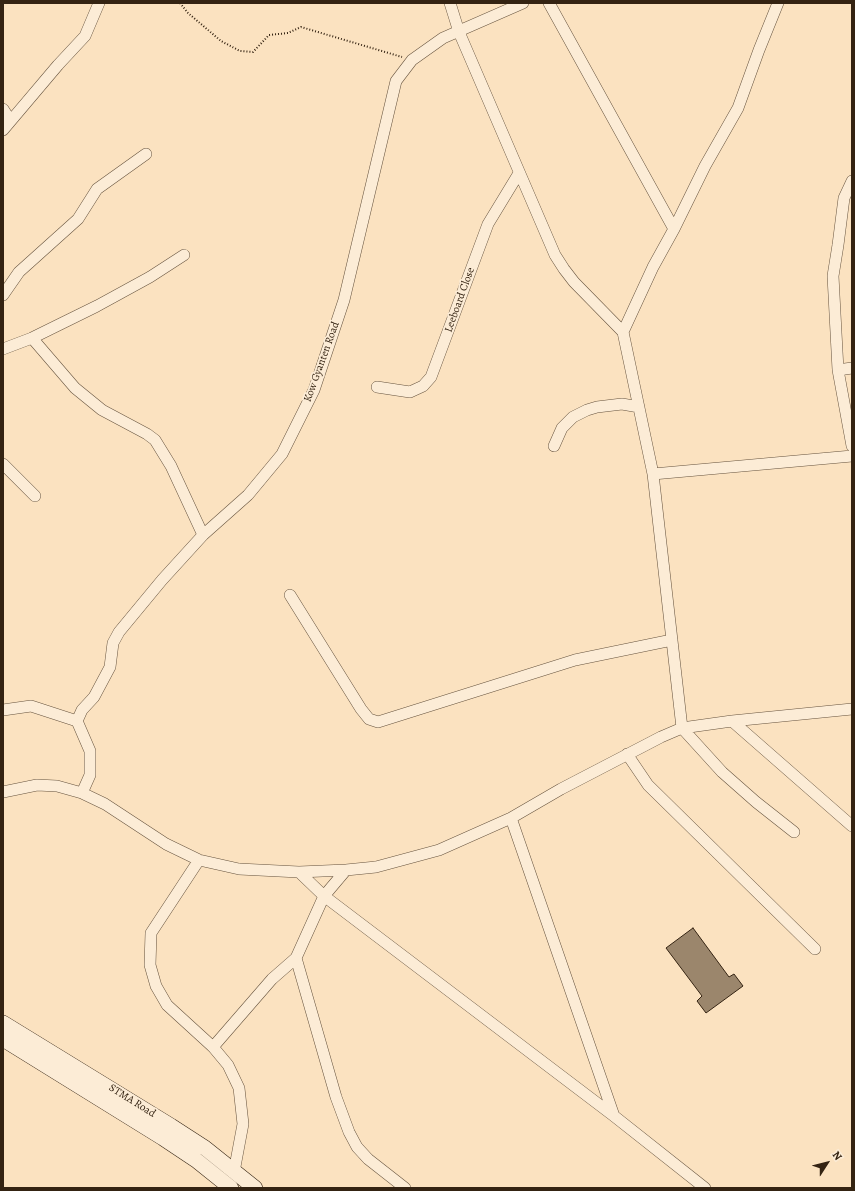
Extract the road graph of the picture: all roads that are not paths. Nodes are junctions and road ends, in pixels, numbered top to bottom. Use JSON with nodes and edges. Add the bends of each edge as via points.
{"nodes":[{"id":1,"x":99,"y":3,"type":"edge"},
{"id":2,"x":450,"y":3,"type":"edge"},
{"id":3,"x":523,"y":3,"type":"edge"},
{"id":4,"x":549,"y":3,"type":"edge"},
{"id":5,"x":778,"y":3,"type":"edge"},
{"id":6,"x":459,"y":32,"type":"junction"},
{"id":7,"x":3,"y":109,"type":"edge"},
{"id":8,"x":10,"y":120,"type":"junction"},
{"id":9,"x":3,"y":130,"type":"edge"},
{"id":10,"x":146,"y":154,"type":"dead end"},
{"id":11,"x":519,"y":173,"type":"junction"},
{"id":12,"x":852,"y":181,"type":"edge"},
{"id":13,"x":674,"y":229,"type":"junction"},
{"id":14,"x":184,"y":255,"type":"dead end"},
{"id":15,"x":3,"y":295,"type":"edge"},
{"id":16,"x":623,"y":332,"type":"junction"},
{"id":17,"x":32,"y":338,"type":"junction"},
{"id":18,"x":3,"y":349,"type":"edge"},
{"id":19,"x":852,"y":368,"type":"edge"},
{"id":20,"x":838,"y":370,"type":"junction"},
{"id":21,"x":378,"y":387,"type":"dead end"},
{"id":22,"x":639,"y":407,"type":"junction"},
{"id":23,"x":554,"y":446,"type":"dead end"},
{"id":24,"x":852,"y":446,"type":"edge"},
{"id":25,"x":852,"y":456,"type":"edge"},
{"id":26,"x":3,"y":464,"type":"edge"},
{"id":27,"x":653,"y":474,"type":"junction"},
{"id":28,"x":34,"y":496,"type":"dead end"},
{"id":29,"x":203,"y":536,"type":"junction"},
{"id":30,"x":290,"y":595,"type":"dead end"},
{"id":31,"x":672,"y":640,"type":"junction"},
{"id":32,"x":852,"y":709,"type":"edge"},
{"id":33,"x":3,"y":710,"type":"edge"},
{"id":34,"x":77,"y":721,"type":"junction"},
{"id":35,"x":732,"y":721,"type":"junction"},
{"id":36,"x":682,"y":728,"type":"junction"},
{"id":37,"x":627,"y":754,"type":"junction"},
{"id":38,"x":3,"y":792,"type":"edge"},
{"id":39,"x":82,"y":793,"type":"junction"},
{"id":40,"x":511,"y":818,"type":"junction"},
{"id":41,"x":852,"y":826,"type":"edge"},
{"id":42,"x":794,"y":832,"type":"dead end"},
{"id":43,"x":199,"y":860,"type":"junction"},
{"id":44,"x":346,"y":870,"type":"junction"},
{"id":45,"x":299,"y":872,"type":"junction"},
{"id":46,"x":324,"y":896,"type":"junction"},
{"id":47,"x":815,"y":949,"type":"dead end"},
{"id":48,"x":296,"y":958,"type":"junction"},
{"id":49,"x":3,"y":1022,"type":"edge"},
{"id":50,"x":3,"y":1039,"type":"edge"},
{"id":51,"x":213,"y":1047,"type":"junction"},
{"id":52,"x":614,"y":1116,"type":"junction"},
{"id":53,"x":234,"y":1172,"type":"junction"},
{"id":54,"x":231,"y":1188,"type":"edge"},
{"id":55,"x":255,"y":1188,"type":"edge"},
{"id":56,"x":405,"y":1188,"type":"edge"},
{"id":57,"x":705,"y":1188,"type":"edge"}],
"edges":[{"from":1,"to":8,"type":"street","via":[[85,36]]},
{"from":2,"to":6,"type":"street"},
{"from":3,"to":6,"type":"street","name":"Kow Gyanten Road"},
{"from":4,"to":13,"type":"street"},
{"from":5,"to":13,"type":"street","via":[[738,108],[705,166]]},
{"from":6,"to":11,"type":"street"},
{"from":6,"to":29,"type":"street","name":"Kow Gyanten Road","via":[[443,38],[412,60],[396,81],[344,300],[314,390],[282,454],[248,495]]},
{"from":7,"to":8,"type":"street"},
{"from":8,"to":9,"type":"street"},
{"from":10,"to":15,"type":"street","via":[[97,189],[78,219],[19,272]]},
{"from":11,"to":16,"type":"street","via":[[555,255],[564,269]]},
{"from":11,"to":21,"type":"street","name":"Leeboard Close","via":[[488,224],[431,377],[423,386],[410,392]]},
{"from":12,"to":20,"type":"street","via":[[844,198],[833,276]]},
{"from":13,"to":16,"type":"street"},
{"from":14,"to":17,"type":"street","via":[[97,306]]},
{"from":16,"to":22,"type":"street"},
{"from":17,"to":18,"type":"street"},
{"from":17,"to":29,"type":"street","via":[[75,388],[102,410],[155,440]]},
{"from":19,"to":20,"type":"street"},
{"from":20,"to":24,"type":"street"},
{"from":22,"to":23,"type":"street","via":[[622,404],[587,410],[573,417],[562,428]]},
{"from":22,"to":27,"type":"street"},
{"from":25,"to":27,"type":"street"},
{"from":26,"to":28,"type":"street"},
{"from":27,"to":31,"type":"street"},
{"from":29,"to":34,"type":"street","name":"Kow Gyanten Road","via":[[118,632],[113,643],[110,668],[94,698],[82,710]]},
{"from":30,"to":31,"type":"street","via":[[361,709],[369,719],[378,722],[575,660]]},
{"from":31,"to":36,"type":"street"},
{"from":32,"to":35,"type":"street"},
{"from":33,"to":34,"type":"street","via":[[31,706]]},
{"from":34,"to":39,"type":"street","via":[[90,751],[90,774]]},
{"from":35,"to":36,"type":"street"},
{"from":35,"to":41,"type":"street"},
{"from":36,"to":37,"type":"street"},
{"from":36,"to":42,"type":"street","via":[[722,772]]},
{"from":37,"to":40,"type":"street"},
{"from":37,"to":47,"type":"street","via":[[648,785]]},
{"from":38,"to":39,"type":"street","via":[[37,785],[57,786]]},
{"from":39,"to":43,"type":"street","via":[[105,804],[166,844]]},
{"from":40,"to":44,"type":"street","via":[[439,850],[376,868]]},
{"from":40,"to":52,"type":"street"},
{"from":43,"to":45,"type":"street","via":[[239,869]]},
{"from":43,"to":51,"type":"street","via":[[151,933],[150,965],[156,986],[167,1005]]},
{"from":44,"to":45,"type":"street"},
{"from":44,"to":46,"type":"street"},
{"from":45,"to":46,"type":"street"},
{"from":46,"to":48,"type":"street"},
{"from":46,"to":52,"type":"street"},
{"from":48,"to":51,"type":"street","via":[[272,979]]},
{"from":48,"to":56,"type":"street","via":[[336,1097],[349,1132],[357,1147],[368,1159]]},
{"from":49,"to":53,"type":"main road","name":"STMA Road","via":[[205,1148]]},
{"from":50,"to":54,"type":"main road","name":"STMA Road","via":[[163,1138]]},
{"from":51,"to":53,"type":"street","via":[[228,1065],[239,1088],[244,1124]]},
{"from":52,"to":57,"type":"street"},
{"from":53,"to":55,"type":"main road","name":"STMA Road"}]}
